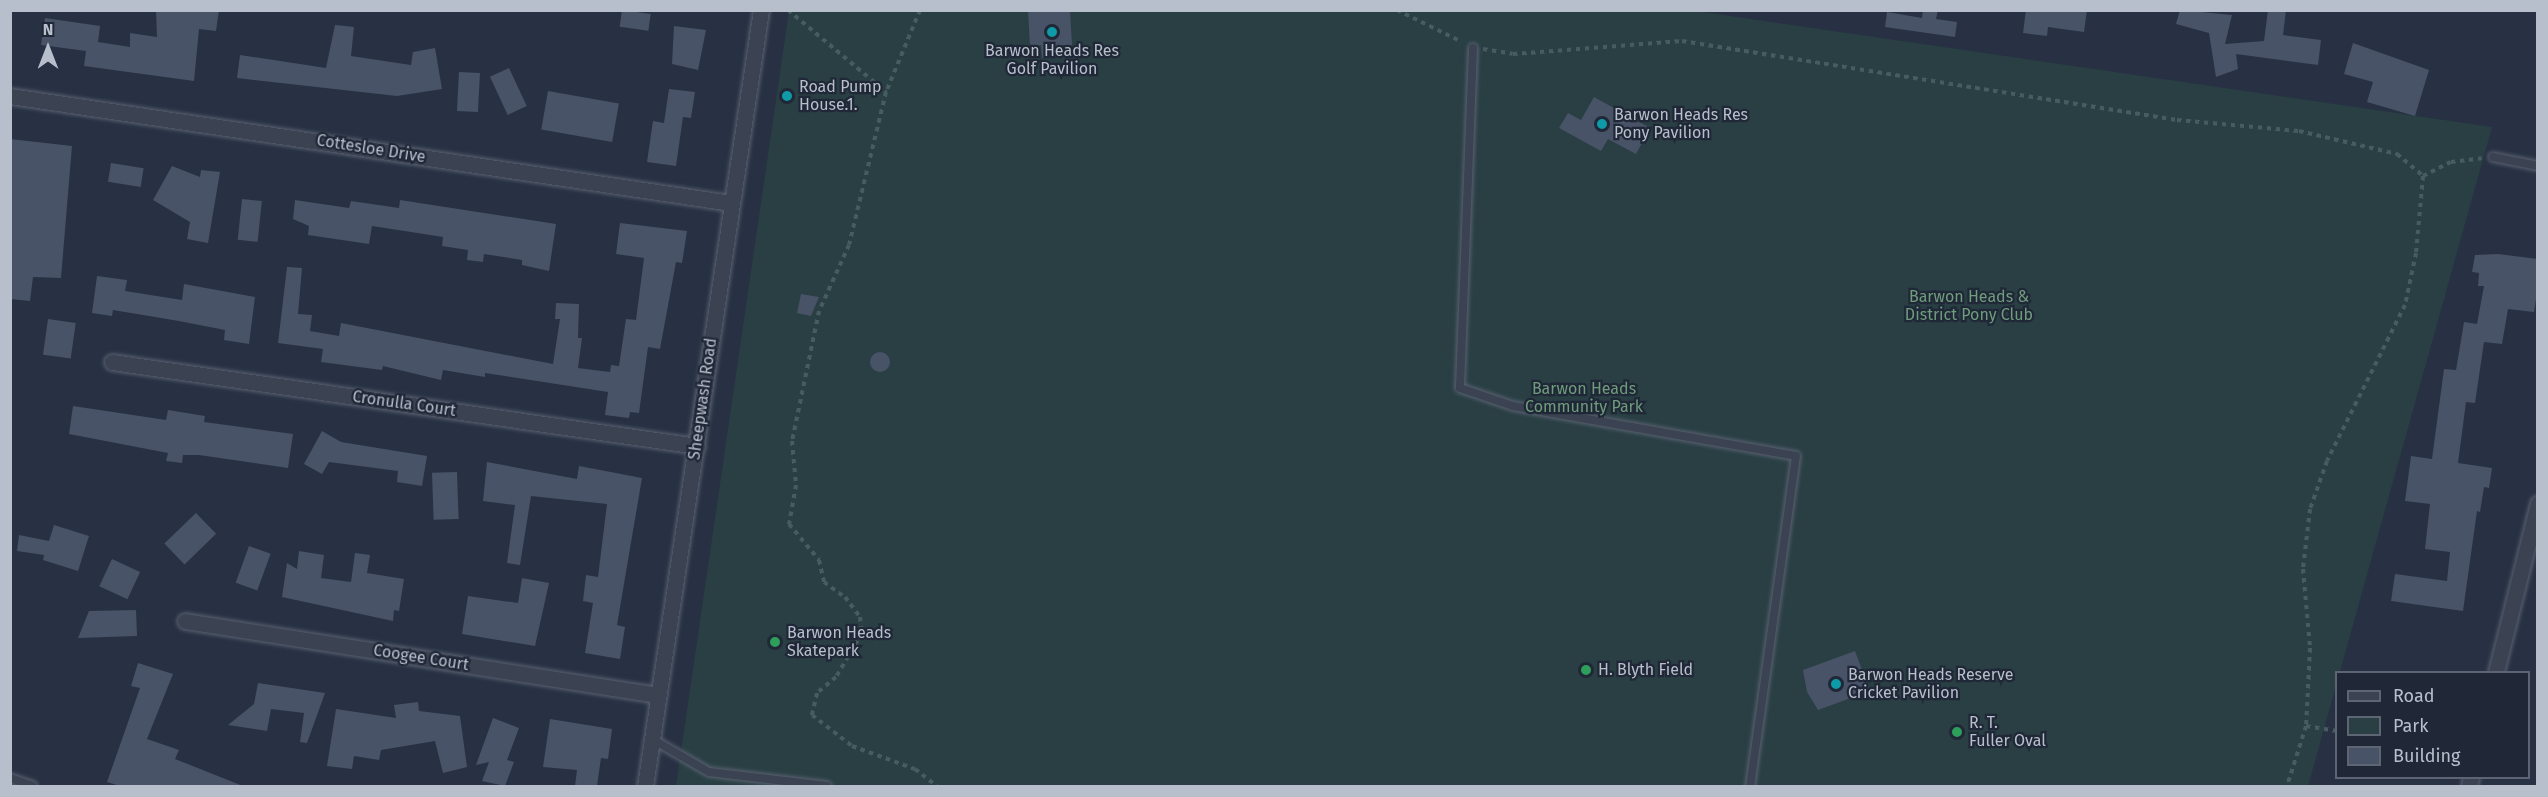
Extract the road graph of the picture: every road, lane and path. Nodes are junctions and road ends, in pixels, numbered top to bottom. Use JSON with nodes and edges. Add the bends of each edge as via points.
{"nodes":[{"id":1,"x":761,"y":10,"type":"edge"},
{"id":2,"x":788,"y":10,"type":"edge"},
{"id":3,"x":920,"y":10,"type":"edge"},
{"id":4,"x":1397,"y":10,"type":"edge"},
{"id":5,"x":1473,"y":48,"type":"junction"},
{"id":6,"x":886,"y":92,"type":"junction"},
{"id":7,"x":10,"y":96,"type":"edge"},
{"id":8,"x":2493,"y":157,"type":"joint"},
{"id":9,"x":2538,"y":166,"type":"edge"},
{"id":10,"x":2423,"y":176,"type":"junction"},
{"id":11,"x":731,"y":203,"type":"junction"},
{"id":12,"x":112,"y":362,"type":"dead end"},
{"id":13,"x":697,"y":446,"type":"junction"},
{"id":14,"x":2538,"y":503,"type":"edge"},
{"id":15,"x":185,"y":621,"type":"dead end"},
{"id":16,"x":2496,"y":671,"type":"edge"},
{"id":17,"x":658,"y":695,"type":"junction"},
{"id":18,"x":2306,"y":726,"type":"junction"},
{"id":19,"x":2335,"y":731,"type":"edge"},
{"id":20,"x":652,"y":739,"type":"junction"},
{"id":21,"x":10,"y":778,"type":"edge"},
{"id":22,"x":33,"y":786,"type":"edge"},
{"id":23,"x":645,"y":786,"type":"edge"},
{"id":24,"x":827,"y":786,"type":"edge"},
{"id":25,"x":937,"y":786,"type":"edge"},
{"id":26,"x":1750,"y":786,"type":"edge"},
{"id":27,"x":2287,"y":786,"type":"edge"}],
"edges":[{"from":1,"to":11,"type":"street","name":"Sheepwash Road"},
{"from":2,"to":6,"type":"path"},
{"from":3,"to":6,"type":"path"},
{"from":4,"to":5,"type":"path"},
{"from":5,"to":10,"type":"path","via":[[1513,54],[1682,41],[2177,120],[2299,131],[2397,154]]},
{"from":5,"to":26,"type":"lane","via":[[1460,388],[1513,405],[1796,456]]},
{"from":6,"to":25,"type":"path","via":[[849,245],[819,311],[805,368],[792,441],[796,485],[789,524],[819,560],[824,582],[845,597],[860,617],[862,633],[836,677],[817,693],[812,716],[852,746],[915,769]]},
{"from":7,"to":11,"type":"street","name":"Cottesloe Drive"},
{"from":8,"to":9,"type":"lane"},
{"from":8,"to":10,"type":"path","via":[[2451,162]]},
{"from":10,"to":18,"type":"path","via":[[2416,253],[2404,305],[2327,461],[2310,509],[2303,568],[2310,648]]},
{"from":11,"to":13,"type":"street","name":"Sheepwash Road"},
{"from":12,"to":13,"type":"street","name":"Cronulla Court"},
{"from":13,"to":17,"type":"street","name":"Sheepwash Road"},
{"from":14,"to":16,"type":"street"},
{"from":15,"to":17,"type":"street","name":"Coogee Court"},
{"from":17,"to":20,"type":"street","name":"Sheepwash Road"},
{"from":18,"to":19,"type":"path"},
{"from":18,"to":27,"type":"path"},
{"from":20,"to":23,"type":"street","name":"Sheepwash Road"},
{"from":20,"to":24,"type":"lane","via":[[709,772]]},
{"from":21,"to":22,"type":"lane"}]}
